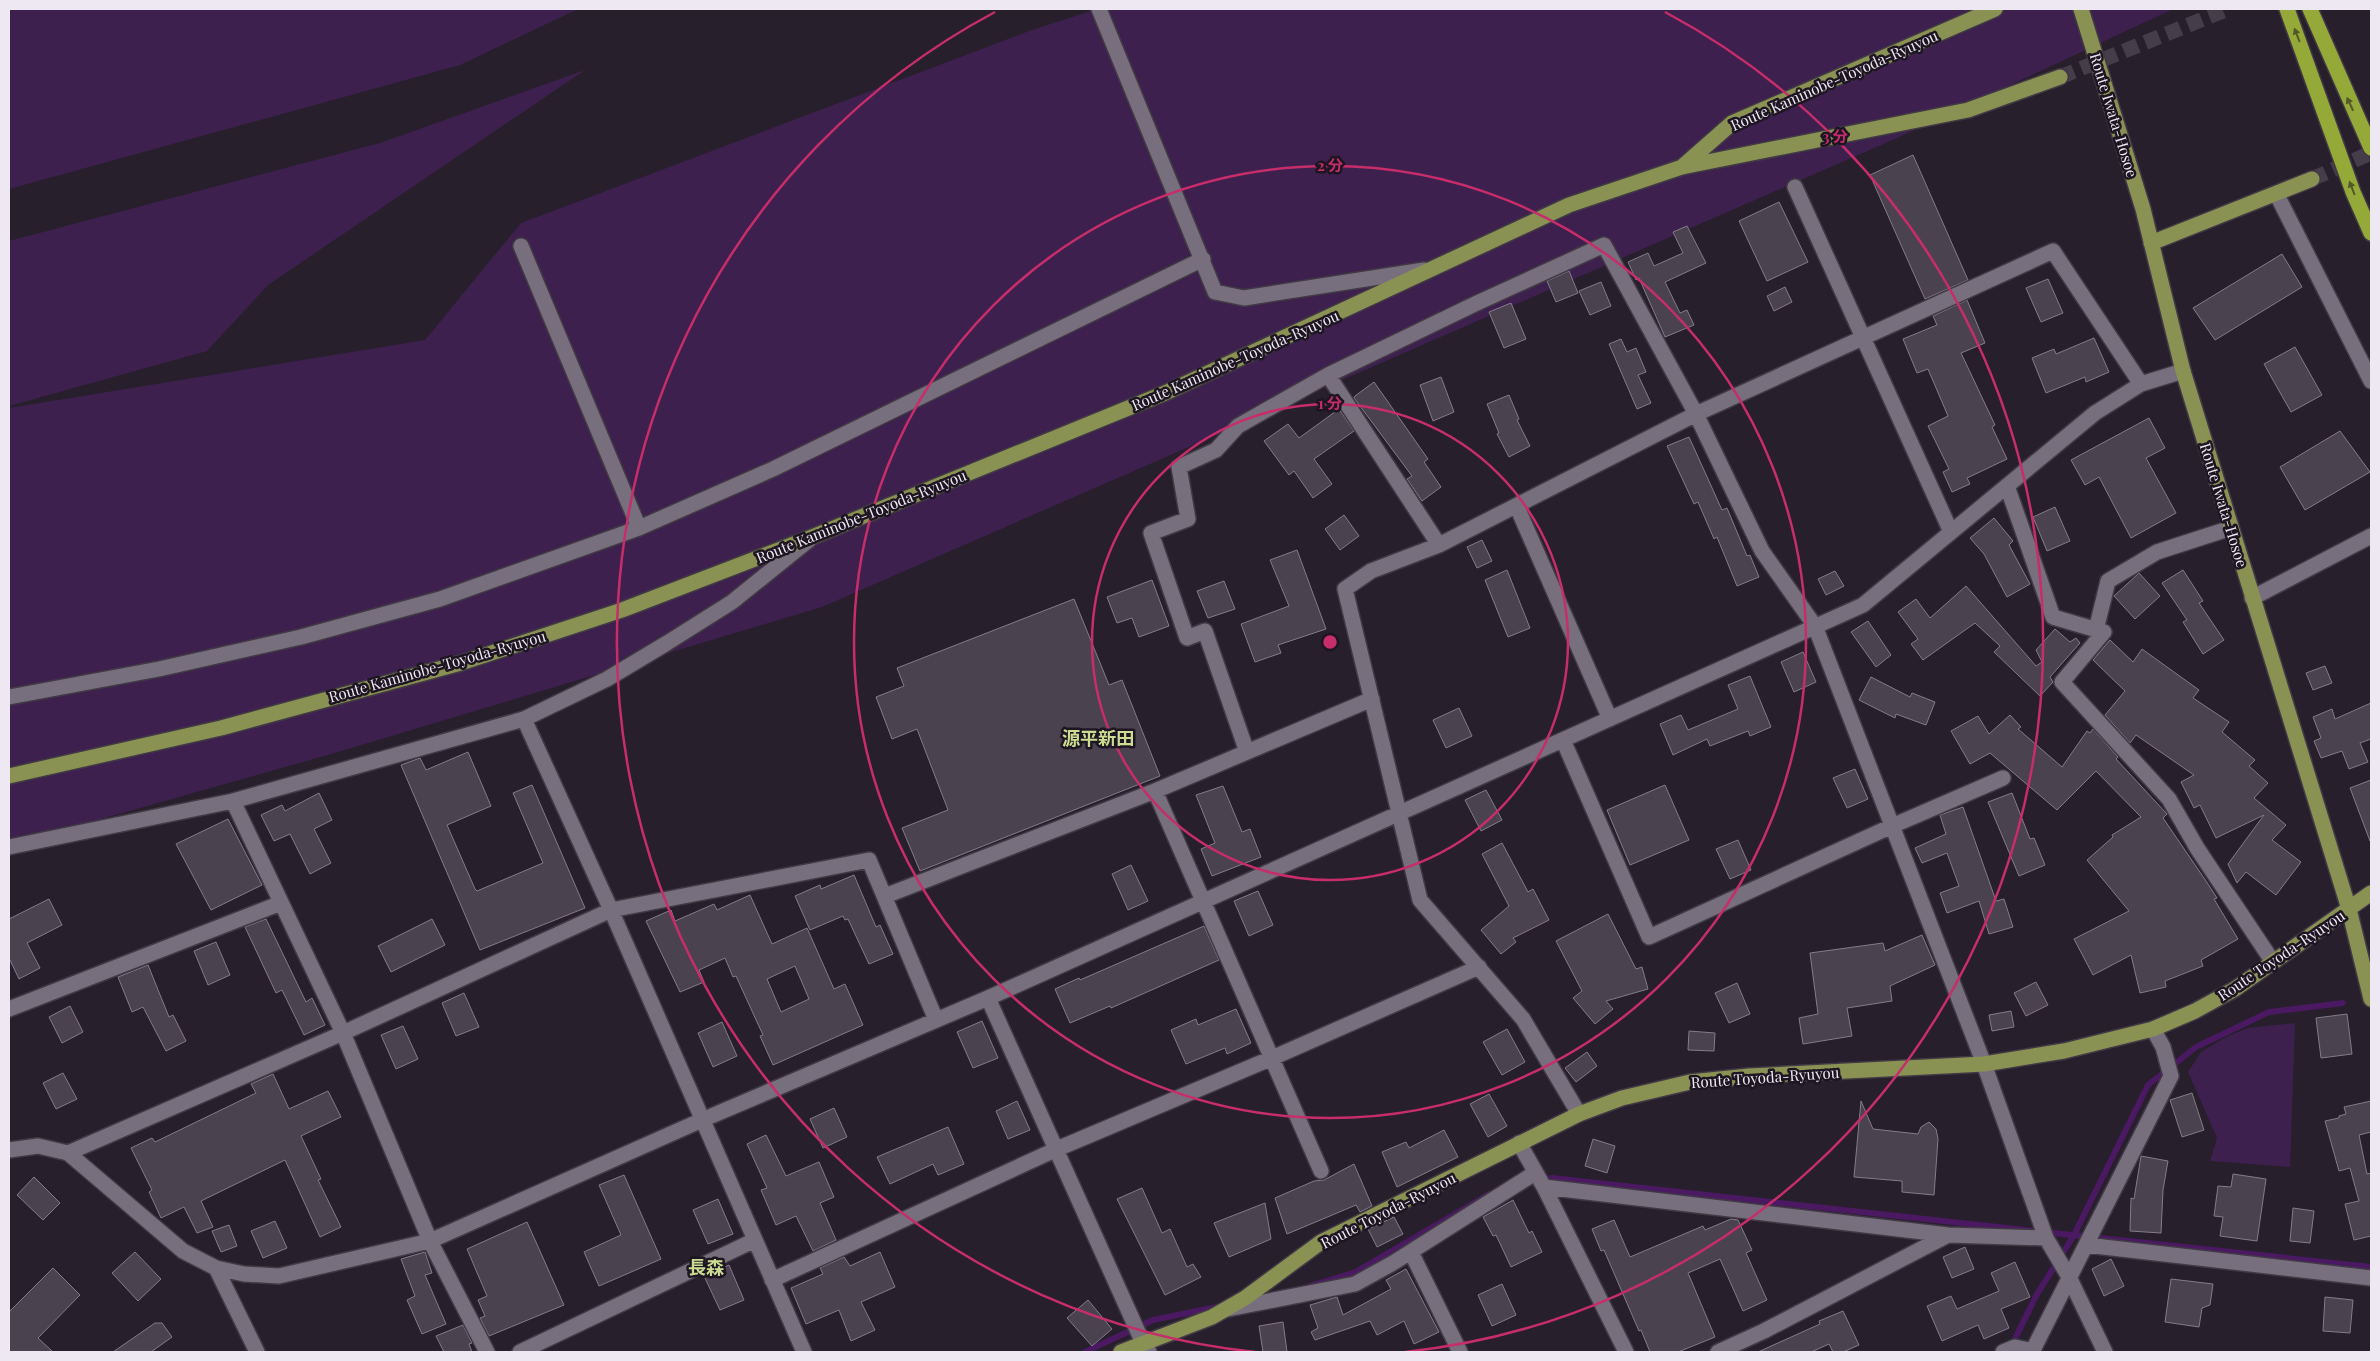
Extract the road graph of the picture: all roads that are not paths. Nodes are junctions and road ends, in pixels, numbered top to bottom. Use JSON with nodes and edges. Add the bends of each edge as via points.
{"nodes":[{"id":1,"x":1098,"y":9,"type":"edge"},
{"id":2,"x":1995,"y":9,"type":"edge"},
{"id":3,"x":2081,"y":9,"type":"edge"},
{"id":4,"x":2287,"y":9,"type":"edge"},
{"id":5,"x":2310,"y":9,"type":"edge"},
{"id":6,"x":2060,"y":77,"type":"tunnel mouth"},
{"id":7,"x":2371,"y":148,"type":"edge"},
{"id":8,"x":1682,"y":167,"type":"junction"},
{"id":9,"x":2312,"y":179,"type":"tunnel mouth"},
{"id":10,"x":1796,"y":187,"type":"dead end"},
{"id":11,"x":2277,"y":195,"type":"junction"},
{"id":12,"x":2371,"y":233,"type":"edge"},
{"id":13,"x":2151,"y":243,"type":"junction"},
{"id":14,"x":521,"y":246,"type":"dead end"},
{"id":15,"x":1203,"y":260,"type":"junction"},
{"id":16,"x":1437,"y":267,"type":"junction"},
{"id":17,"x":1864,"y":339,"type":"junction"},
{"id":18,"x":2183,"y":371,"type":"junction"},
{"id":19,"x":1328,"y":375,"type":"junction"},
{"id":20,"x":2371,"y":381,"type":"edge"},
{"id":21,"x":2141,"y":384,"type":"junction"},
{"id":22,"x":1696,"y":414,"type":"junction"},
{"id":23,"x":2007,"y":486,"type":"junction"},
{"id":24,"x":1517,"y":507,"type":"junction"},
{"id":25,"x":639,"y":528,"type":"junction"},
{"id":26,"x":2231,"y":528,"type":"junction"},
{"id":27,"x":1951,"y":532,"type":"junction"},
{"id":28,"x":2371,"y":536,"type":"edge"},
{"id":29,"x":812,"y":537,"type":"junction"},
{"id":30,"x":1439,"y":545,"type":"junction"},
{"id":31,"x":2252,"y":598,"type":"junction"},
{"id":32,"x":1814,"y":626,"type":"junction"},
{"id":33,"x":2096,"y":630,"type":"junction"},
{"id":34,"x":9,"y":696,"type":"edge"},
{"id":35,"x":1372,"y":698,"type":"junction"},
{"id":36,"x":524,"y":719,"type":"junction"},
{"id":37,"x":1610,"y":719,"type":"junction"},
{"id":38,"x":1563,"y":740,"type":"junction"},
{"id":39,"x":1247,"y":752,"type":"junction"},
{"id":40,"x":9,"y":776,"type":"edge"},
{"id":41,"x":2003,"y":778,"type":"dead end"},
{"id":42,"x":1155,"y":791,"type":"junction"},
{"id":43,"x":232,"y":801,"type":"junction"},
{"id":44,"x":1400,"y":812,"type":"junction"},
{"id":45,"x":1892,"y":826,"type":"junction"},
{"id":46,"x":9,"y":847,"type":"edge"},
{"id":47,"x":2371,"y":893,"type":"edge"},
{"id":48,"x":885,"y":896,"type":"junction"},
{"id":49,"x":1204,"y":901,"type":"junction"},
{"id":50,"x":281,"y":903,"type":"junction"},
{"id":51,"x":611,"y":910,"type":"junction"},
{"id":52,"x":2349,"y":910,"type":"junction"},
{"id":53,"x":2273,"y":962,"type":"junction"},
{"id":54,"x":1479,"y":967,"type":"junction"},
{"id":55,"x":988,"y":998,"type":"junction"},
{"id":56,"x":2371,"y":999,"type":"edge"},
{"id":57,"x":9,"y":1009,"type":"edge"},
{"id":58,"x":936,"y":1020,"type":"junction"},
{"id":59,"x":2153,"y":1029,"type":"junction"},
{"id":60,"x":343,"y":1033,"type":"junction"},
{"id":61,"x":1272,"y":1058,"type":"junction"},
{"id":62,"x":1984,"y":1064,"type":"junction"},
{"id":63,"x":1579,"y":1114,"type":"junction"},
{"id":64,"x":702,"y":1120,"type":"junction"},
{"id":65,"x":1520,"y":1144,"type":"junction"},
{"id":66,"x":1057,"y":1149,"type":"junction"},
{"id":67,"x":9,"y":1150,"type":"edge"},
{"id":68,"x":68,"y":1153,"type":"junction"},
{"id":69,"x":1321,"y":1171,"type":"dead end"},
{"id":70,"x":1535,"y":1173,"type":"junction"},
{"id":71,"x":1544,"y":1187,"type":"junction"},
{"id":72,"x":1948,"y":1235,"type":"junction"},
{"id":73,"x":2046,"y":1238,"type":"junction"},
{"id":74,"x":755,"y":1240,"type":"junction"},
{"id":75,"x":430,"y":1241,"type":"junction"},
{"id":76,"x":2086,"y":1245,"type":"junction"},
{"id":77,"x":1411,"y":1252,"type":"junction"},
{"id":78,"x":216,"y":1268,"type":"junction"},
{"id":79,"x":2070,"y":1277,"type":"junction"},
{"id":80,"x":2371,"y":1278,"type":"edge"},
{"id":81,"x":772,"y":1280,"type":"junction"},
{"id":82,"x":1226,"y":1309,"type":"junction"},
{"id":83,"x":1146,"y":1348,"type":"edge"},
{"id":84,"x":257,"y":1352,"type":"edge"},
{"id":85,"x":487,"y":1352,"type":"edge"},
{"id":86,"x":520,"y":1352,"type":"edge"},
{"id":87,"x":804,"y":1352,"type":"edge"},
{"id":88,"x":1120,"y":1352,"type":"edge"},
{"id":89,"x":1460,"y":1352,"type":"edge"},
{"id":90,"x":1626,"y":1352,"type":"edge"},
{"id":91,"x":1718,"y":1352,"type":"edge"},
{"id":92,"x":2003,"y":1352,"type":"edge"},
{"id":93,"x":2032,"y":1352,"type":"edge"},
{"id":94,"x":2106,"y":1352,"type":"edge"}],
"edges":[{"from":1,"to":15,"type":"street"},
{"from":2,"to":8,"type":"main road","name":"Route Kaminobe-Toyoda-Ryuyou","via":[[1732,123]]},
{"from":3,"to":13,"type":"main road","name":"Route Iwata-Hosoe"},
{"from":12,"to":4,"type":"highway","one_way":true},
{"from":7,"to":5,"type":"highway","one_way":true},
{"from":6,"to":8,"type":"main road","name":"Route Kaminobe-Toyoda-Ryuyou","via":[[1968,110]]},
{"from":8,"to":16,"type":"main road","name":"Route Kaminobe-Toyoda-Ryuyou","via":[[1569,205]]},
{"from":9,"to":11,"type":"main road"},
{"from":10,"to":17,"type":"street"},
{"from":11,"to":13,"type":"main road"},
{"from":11,"to":20,"type":"street"},
{"from":13,"to":18,"type":"main road","name":"Route Iwata-Hosoe"},
{"from":14,"to":25,"type":"street"},
{"from":15,"to":16,"type":"street","via":[[1215,292],[1244,298]]},
{"from":15,"to":25,"type":"street","via":[[773,469]]},
{"from":16,"to":29,"type":"main road","name":"Route Kaminobe-Toyoda-Ryuyou","via":[[1165,393]]},
{"from":17,"to":21,"type":"street","via":[[2053,251]]},
{"from":17,"to":22,"type":"street"},
{"from":17,"to":27,"type":"street"},
{"from":18,"to":21,"type":"street"},
{"from":18,"to":26,"type":"main road","name":"Route Iwata-Hosoe"},
{"from":19,"to":22,"type":"street","via":[[1477,302],[1604,245]]},
{"from":19,"to":30,"type":"street"},
{"from":19,"to":39,"type":"street","via":[[1238,426],[1216,450],[1179,467],[1188,519],[1151,533],[1187,638],[1205,631]]},
{"from":21,"to":23,"type":"street","via":[[2095,413]]},
{"from":22,"to":24,"type":"street"},
{"from":22,"to":32,"type":"street","via":[[1762,551]]},
{"from":23,"to":27,"type":"street"},
{"from":23,"to":33,"type":"street","via":[[2053,617]]},
{"from":24,"to":30,"type":"street"},
{"from":24,"to":37,"type":"street"},
{"from":25,"to":34,"type":"street","via":[[440,599],[301,637],[158,669]]},
{"from":26,"to":31,"type":"main road","name":"Route Iwata-Hosoe"},
{"from":26,"to":33,"type":"street","via":[[2157,552],[2108,581]]},
{"from":27,"to":32,"type":"street","via":[[1863,605]]},
{"from":28,"to":31,"type":"street"},
{"from":29,"to":36,"type":"street","via":[[732,602],[692,628],[608,679]]},
{"from":29,"to":40,"type":"main road","name":"Route Kaminobe-Toyoda-Ryuyou","via":[[622,610],[461,663],[221,728]]},
{"from":30,"to":35,"type":"street","via":[[1372,572],[1345,589]]},
{"from":31,"to":52,"type":"main road","name":"Route Iwata-Hosoe"},
{"from":32,"to":37,"type":"street"},
{"from":32,"to":45,"type":"street"},
{"from":33,"to":53,"type":"street","via":[[2104,632],[2062,682],[2169,799],[2197,848]]},
{"from":35,"to":39,"type":"street"},
{"from":35,"to":44,"type":"street"},
{"from":36,"to":43,"type":"street"},
{"from":36,"to":51,"type":"street"},
{"from":37,"to":38,"type":"street"},
{"from":38,"to":44,"type":"street"},
{"from":38,"to":45,"type":"street","via":[[1649,937]]},
{"from":39,"to":42,"type":"street"},
{"from":41,"to":45,"type":"street"},
{"from":42,"to":48,"type":"street"},
{"from":42,"to":49,"type":"street"},
{"from":43,"to":46,"type":"street"},
{"from":43,"to":50,"type":"street"},
{"from":44,"to":49,"type":"street"},
{"from":44,"to":54,"type":"street","via":[[1420,900]]},
{"from":45,"to":62,"type":"street"},
{"from":47,"to":52,"type":"main road","name":"Route Toyoda-Ryuyou"},
{"from":48,"to":51,"type":"street","via":[[869,860]]},
{"from":48,"to":58,"type":"street"},
{"from":49,"to":55,"type":"street"},
{"from":49,"to":61,"type":"street"},
{"from":50,"to":57,"type":"street"},
{"from":50,"to":60,"type":"street"},
{"from":51,"to":60,"type":"street"},
{"from":51,"to":64,"type":"street"},
{"from":52,"to":53,"type":"main road","name":"Route Toyoda-Ryuyou"},
{"from":52,"to":56,"type":"main road","name":"Route Iwata-Hosoe"},
{"from":53,"to":59,"type":"main road","name":"Route Toyoda-Ryuyou","via":[[2235,989]]},
{"from":54,"to":61,"type":"street"},
{"from":54,"to":63,"type":"street","via":[[1523,1019]]},
{"from":55,"to":58,"type":"street"},
{"from":55,"to":66,"type":"street"},
{"from":58,"to":64,"type":"street"},
{"from":59,"to":62,"type":"main road","name":"Route Toyoda-Ryuyou","via":[[2064,1050]]},
{"from":59,"to":76,"type":"street","via":[[2163,1047],[2171,1076]]},
{"from":60,"to":68,"type":"street"},
{"from":60,"to":75,"type":"street"},
{"from":61,"to":66,"type":"street"},
{"from":61,"to":69,"type":"street"},
{"from":62,"to":63,"type":"main road","name":"Route Toyoda-Ryuyou","via":[[1690,1082],[1622,1098]]},
{"from":62,"to":73,"type":"street"},
{"from":63,"to":65,"type":"main road","name":"Route Toyoda-Ryuyou"},
{"from":64,"to":74,"type":"street"},
{"from":64,"to":75,"type":"street"},
{"from":65,"to":70,"type":"street"},
{"from":65,"to":82,"type":"main road","name":"Route Toyoda-Ryuyou","via":[[1321,1242]]},
{"from":66,"to":81,"type":"street"},
{"from":66,"to":83,"type":"street"},
{"from":67,"to":68,"type":"street","via":[[38,1146]]},
{"from":68,"to":78,"type":"street","via":[[183,1251]]},
{"from":70,"to":71,"type":"street"},
{"from":70,"to":77,"type":"street"},
{"from":71,"to":72,"type":"street"},
{"from":71,"to":90,"type":"street"},
{"from":72,"to":73,"type":"street"},
{"from":72,"to":91,"type":"street"},
{"from":73,"to":79,"type":"street"},
{"from":74,"to":81,"type":"street"},
{"from":74,"to":86,"type":"street"},
{"from":75,"to":78,"type":"street","via":[[279,1276]]},
{"from":75,"to":85,"type":"street"},
{"from":76,"to":79,"type":"street"},
{"from":76,"to":80,"type":"street"},
{"from":77,"to":82,"type":"street","via":[[1355,1284]]},
{"from":77,"to":89,"type":"street"},
{"from":78,"to":84,"type":"street"},
{"from":79,"to":93,"type":"street"},
{"from":79,"to":94,"type":"street"},
{"from":81,"to":87,"type":"street"},
{"from":82,"to":83,"type":"main road","name":"Route Toyoda-Ryuyou"},
{"from":83,"to":88,"type":"main road","name":"Route Toyoda-Ryuyou"},
{"from":92,"to":93,"type":"street","via":[[2014,1346]]}]}
